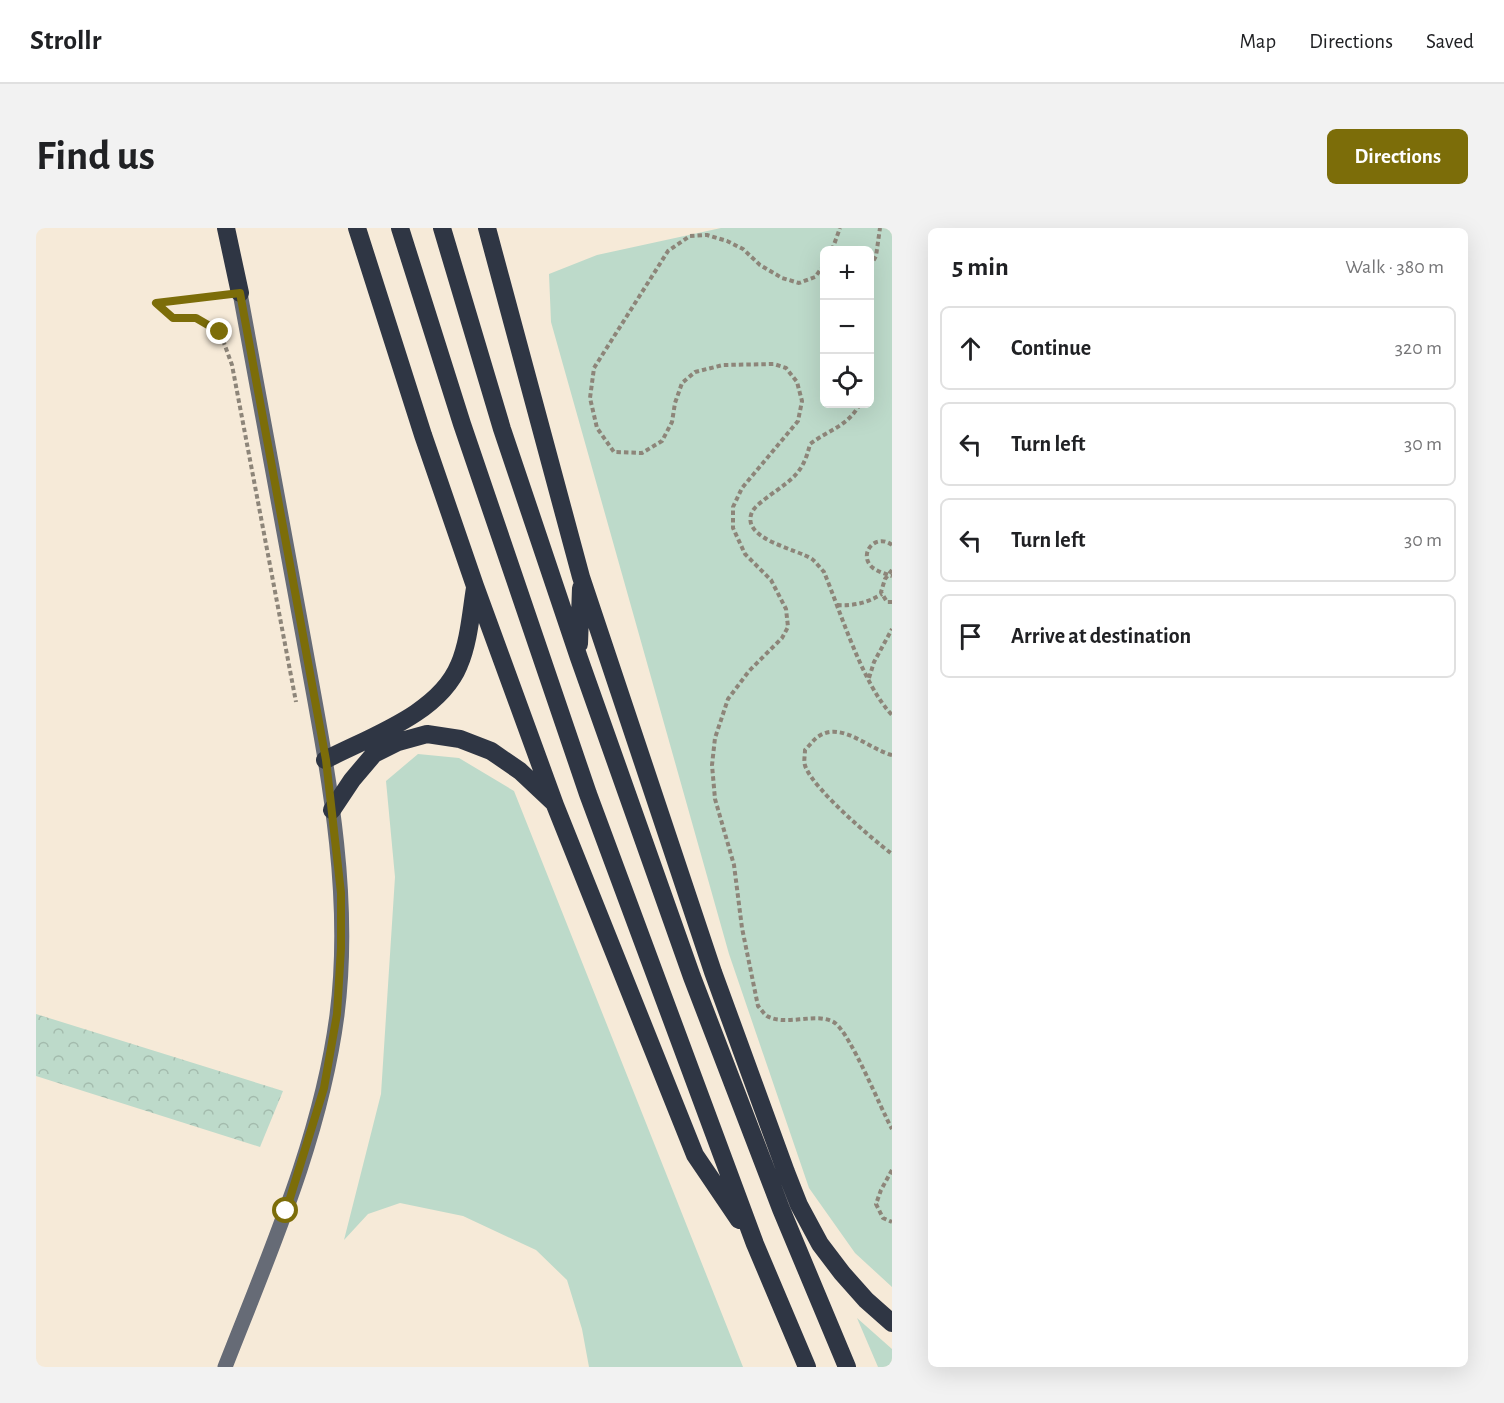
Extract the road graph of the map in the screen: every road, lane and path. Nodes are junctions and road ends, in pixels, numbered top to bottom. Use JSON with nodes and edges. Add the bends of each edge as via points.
{"nodes":[{"id":1,"x":226,"y":228,"type":"edge"},
{"id":2,"x":357,"y":228,"type":"edge"},
{"id":3,"x":400,"y":228,"type":"edge"},
{"id":4,"x":442,"y":228,"type":"edge"},
{"id":5,"x":487,"y":228,"type":"edge"},
{"id":6,"x":840,"y":228,"type":"edge"},
{"id":7,"x":880,"y":228,"type":"edge"},
{"id":8,"x":833,"y":246,"type":"edge"},
{"id":9,"x":874,"y":260,"type":"edge"},
{"id":10,"x":820,"y":270,"type":"edge"},
{"id":11,"x":240,"y":293,"type":"junction"},
{"id":12,"x":858,"y":408,"type":"edge"},
{"id":13,"x":892,"y":545,"type":"edge"},
{"id":14,"x":892,"y":570,"type":"edge"},
{"id":15,"x":890,"y":575,"type":"edge"},
{"id":16,"x":581,"y":577,"type":"junction"},
{"id":17,"x":475,"y":586,"type":"junction"},
{"id":18,"x":882,"y":594,"type":"junction"},
{"id":19,"x":892,"y":602,"type":"edge"},
{"id":20,"x":837,"y":605,"type":"junction"},
{"id":21,"x":892,"y":629,"type":"edge"},
{"id":22,"x":579,"y":658,"type":"junction"},
{"id":23,"x":869,"y":679,"type":"junction"},
{"id":24,"x":298,"y":714,"type":"dead end"},
{"id":25,"x":892,"y":715,"type":"edge"},
{"id":26,"x":892,"y":755,"type":"edge"},
{"id":27,"x":326,"y":760,"type":"junction"},
{"id":28,"x":555,"y":805,"type":"junction"},
{"id":29,"x":332,"y":810,"type":"junction"},
{"id":30,"x":892,"y":854,"type":"edge"},
{"id":31,"x":892,"y":1129,"type":"edge"},
{"id":32,"x":892,"y":1170,"type":"edge"},
{"id":33,"x":892,"y":1222,"type":"edge"},
{"id":34,"x":755,"y":1244,"type":"junction"},
{"id":35,"x":892,"y":1323,"type":"edge"},
{"id":36,"x":225,"y":1367,"type":"edge"},
{"id":37,"x":807,"y":1367,"type":"edge"},
{"id":38,"x":847,"y":1367,"type":"edge"}],
"edges":[{"from":1,"to":11,"type":"highway"},
{"from":2,"to":17,"type":"highway"},
{"from":3,"to":34,"type":"highway","via":[[588,794]]},
{"from":4,"to":22,"type":"highway","via":[[502,429]]},
{"from":5,"to":16,"type":"highway"},
{"from":6,"to":8,"type":"path"},
{"from":7,"to":9,"type":"path"},
{"from":10,"to":31,"type":"path","via":[[815,277],[799,283],[782,278],[727,241],[707,235],[690,236],[668,251],[594,368],[590,399],[597,428],[614,452],[642,453],[662,441],[672,422],[682,383],[695,372],[723,364],[774,364],[786,368],[797,382],[802,401],[798,421],[742,488],[733,507],[733,528],[745,554],[771,580],[786,609],[788,627],[728,699],[714,738],[715,799],[734,865],[758,1006],[766,1016],[781,1020],[834,1023],[847,1036]]},
{"from":11,"to":24,"type":"path","via":[[156,303],[173,318],[196,318],[220,332],[232,364]]},
{"from":11,"to":27,"type":"main road"},
{"from":12,"to":20,"type":"path","via":[[844,425],[810,444],[806,461],[794,477],[753,511],[751,520],[753,529],[768,540],[812,559],[824,572]]},
{"from":13,"to":15,"type":"path","via":[[883,540],[874,542],[866,553],[874,568]]},
{"from":14,"to":15,"type":"path"},
{"from":15,"to":18,"type":"path","via":[[882,585]]},
{"from":16,"to":22,"type":"highway"},
{"from":16,"to":35,"type":"highway","via":[[713,972],[799,1206],[842,1273]]},
{"from":17,"to":27,"type":"highway","via":[[460,664],[446,687],[420,711]]},
{"from":17,"to":28,"type":"highway"},
{"from":18,"to":19,"type":"path"},
{"from":18,"to":20,"type":"path","via":[[852,606]]},
{"from":20,"to":23,"type":"path"},
{"from":21,"to":23,"type":"path"},
{"from":22,"to":38,"type":"highway","via":[[692,977]]},
{"from":23,"to":25,"type":"path","via":[[881,704]]},
{"from":26,"to":30,"type":"path","via":[[840,732],[830,732],[805,750],[804,762],[819,786]]},
{"from":27,"to":29,"type":"main road"},
{"from":28,"to":29,"type":"highway","via":[[520,771],[491,751],[460,739],[428,734],[374,754]]},
{"from":28,"to":34,"type":"highway","via":[[695,1155]]},
{"from":29,"to":36,"type":"main road","via":[[341,893],[341,948],[337,1014],[324,1088],[286,1211]]},
{"from":32,"to":33,"type":"path","via":[[876,1204],[883,1218]]},
{"from":34,"to":37,"type":"highway"}]}
